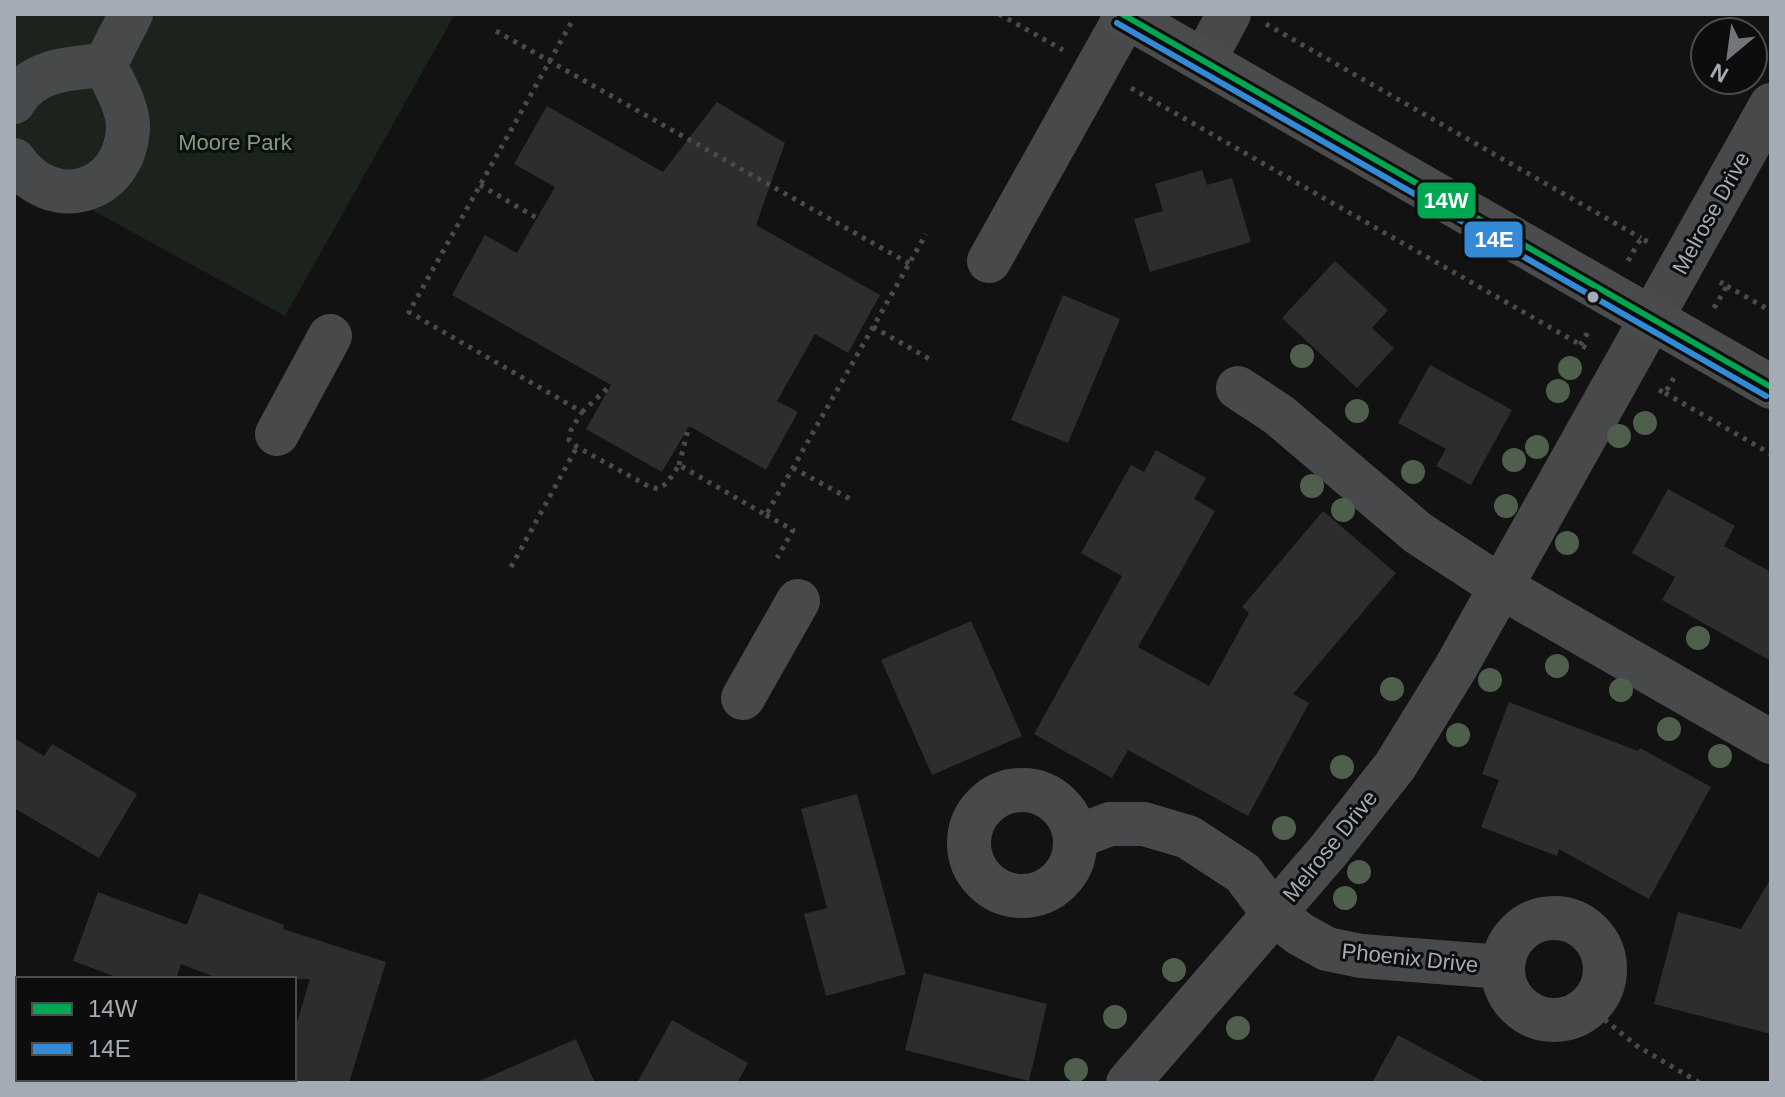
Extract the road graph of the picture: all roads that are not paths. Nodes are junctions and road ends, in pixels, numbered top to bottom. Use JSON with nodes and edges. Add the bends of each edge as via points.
{"nodes":[{"id":1,"x":131,"y":14,"type":"edge"},
{"id":2,"x":1229,"y":14,"type":"edge"},
{"id":3,"x":1124,"y":15,"type":"edge"},
{"id":4,"x":1204,"y":60,"type":"junction"},
{"id":5,"x":105,"y":65,"type":"junction"},
{"id":6,"x":14,"y":102,"type":"edge"},
{"id":7,"x":1771,"y":105,"type":"edge"},
{"id":8,"x":14,"y":160,"type":"edge"},
{"id":9,"x":989,"y":261,"type":"dead end"},
{"id":10,"x":1651,"y":320,"type":"junction"},
{"id":11,"x":330,"y":336,"type":"dead end"},
{"id":12,"x":1771,"y":387,"type":"edge"},
{"id":13,"x":1238,"y":388,"type":"dead end"},
{"id":14,"x":277,"y":434,"type":"dead end"},
{"id":15,"x":1501,"y":587,"type":"junction"},
{"id":16,"x":798,"y":601,"type":"dead end"},
{"id":17,"x":743,"y":698,"type":"dead end"},
{"id":18,"x":1771,"y":742,"type":"edge"},
{"id":19,"x":1076,"y":837,"type":"dead end"},
{"id":20,"x":1274,"y":914,"type":"junction"},
{"id":21,"x":1502,"y":967,"type":"junction"},
{"id":22,"x":1128,"y":1083,"type":"edge"}],
"edges":[{"from":1,"to":5,"type":"street"},
{"from":2,"to":4,"type":"street"},
{"from":3,"to":4,"type":"main road"},
{"from":3,"to":9,"type":"street"},
{"from":4,"to":10,"type":"main road"},
{"from":5,"to":6,"type":"street","via":[[38,77]]},
{"from":5,"to":8,"type":"street","via":[[128,126],[124,154],[92,187],[82,209],[65,193],[39,186]]},
{"from":7,"to":10,"type":"street","name":"Melrose Drive"},
{"from":10,"to":12,"type":"main road"},
{"from":10,"to":15,"type":"street"},
{"from":11,"to":14,"type":"street"},
{"from":13,"to":15,"type":"street","via":[[1279,415],[1418,533]]},
{"from":15,"to":18,"type":"street"},
{"from":15,"to":20,"type":"street","name":"Melrose Drive","via":[[1395,766]]},
{"from":16,"to":17,"type":"street"},
{"from":19,"to":20,"type":"street","name":"Phoenix Drive","via":[[1110,824],[1144,824],[1188,837],[1243,873]]},
{"from":20,"to":21,"type":"street","name":"Phoenix Drive","via":[[1327,949]]},
{"from":20,"to":22,"type":"street","name":"Melrose Drive"},
{"from":21,"to":21,"type":"street","via":[[1509,943],[1526,925],[1550,917],[1575,922],[1595,937],[1605,960],[1603,986],[1589,1007],[1568,1019],[1544,1019],[1522,1009],[1507,990]]}]}
